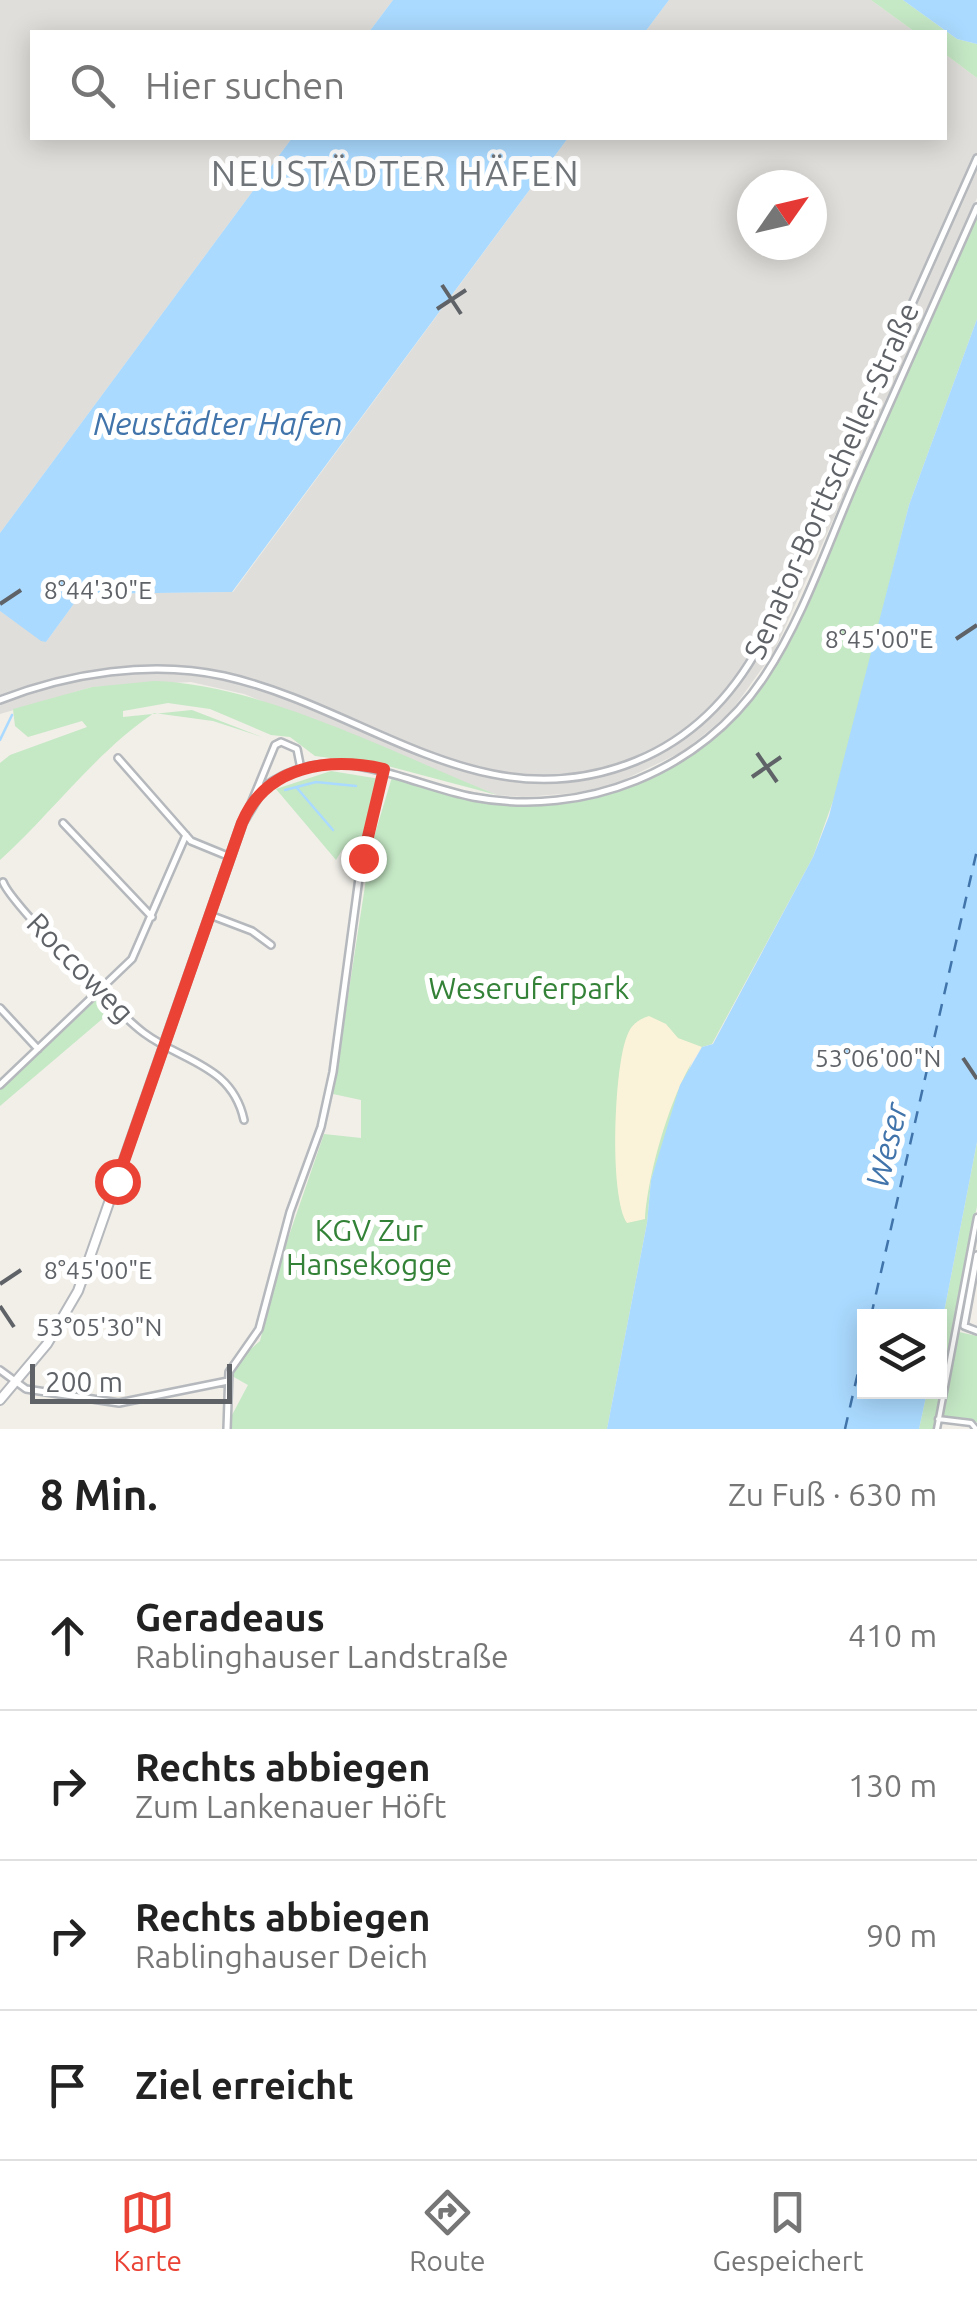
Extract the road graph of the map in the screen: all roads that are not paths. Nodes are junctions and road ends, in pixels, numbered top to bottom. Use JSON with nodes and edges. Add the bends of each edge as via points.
{"nodes":[{"id":1,"x":977,"y":158,"type":"edge"},
{"id":2,"x":977,"y":207,"type":"edge"},
{"id":3,"x":0,"y":700,"type":"edge"},
{"id":4,"x":118,"y":758,"type":"dead end"},
{"id":5,"x":301,"y":769,"type":"junction"},
{"id":6,"x":384,"y":769,"type":"junction"},
{"id":7,"x":263,"y":788,"type":"joint"},
{"id":8,"x":250,"y":806,"type":"junction"},
{"id":9,"x":62,"y":822,"type":"dead end"},
{"id":10,"x":186,"y":835,"type":"junction"},
{"id":11,"x":230,"y":857,"type":"junction"},
{"id":12,"x":3,"y":882,"type":"dead end"},
{"id":13,"x":210,"y":916,"type":"junction"},
{"id":14,"x":152,"y":917,"type":"junction"},
{"id":15,"x":271,"y":945,"type":"dead end"},
{"id":16,"x":100,"y":991,"type":"junction"},
{"id":17,"x":0,"y":1008,"type":"edge"},
{"id":18,"x":164,"y":1046,"type":"junction"},
{"id":19,"x":38,"y":1049,"type":"junction"},
{"id":20,"x":0,"y":1085,"type":"edge"},
{"id":21,"x":244,"y":1120,"type":"dead end"},
{"id":22,"x":977,"y":1217,"type":"edge"},
{"id":23,"x":977,"y":1255,"type":"edge"},
{"id":24,"x":977,"y":1331,"type":"edge"},
{"id":25,"x":0,"y":1370,"type":"edge"},
{"id":26,"x":228,"y":1381,"type":"junction"},
{"id":27,"x":14,"y":1384,"type":"junction"},
{"id":28,"x":0,"y":1400,"type":"edge"},
{"id":29,"x":938,"y":1419,"type":"junction"},
{"id":30,"x":227,"y":1429,"type":"edge"},
{"id":31,"x":937,"y":1429,"type":"edge"},
{"id":32,"x":976,"y":1429,"type":"edge"}],
"edges":[{"from":1,"to":3,"type":"street","name":"Senator-Borttscheller-Straße","via":[[761,643],[715,708],[662,748],[600,773],[518,781],[467,770],[243,681],[178,669],[110,673]]},
{"from":2,"to":6,"type":"street","via":[[786,639],[764,678],[721,728],[637,781],[555,800],[470,796]]},
{"from":4,"to":10,"type":"street"},
{"from":5,"to":6,"type":"street"},
{"from":5,"to":7,"type":"street"},
{"from":5,"to":8,"type":"street","via":[[296,749],[274,745]]},
{"from":6,"to":26,"type":"street","via":[[358,878],[321,1127],[259,1330]]},
{"from":7,"to":8,"type":"street"},
{"from":8,"to":11,"type":"street"},
{"from":9,"to":14,"type":"street"},
{"from":10,"to":11,"type":"street"},
{"from":10,"to":14,"type":"street"},
{"from":11,"to":13,"type":"street"},
{"from":12,"to":16,"type":"street","name":"Roccoweg"},
{"from":13,"to":15,"type":"street"},
{"from":13,"to":18,"type":"street"},
{"from":14,"to":16,"type":"street","via":[[132,960]]},
{"from":16,"to":18,"type":"street","name":"Roccoweg"},
{"from":16,"to":19,"type":"street"},
{"from":17,"to":19,"type":"street"},
{"from":18,"to":21,"type":"street","name":"Roccoweg","via":[[227,1079]]},
{"from":18,"to":27,"type":"street","via":[[78,1291]]},
{"from":19,"to":20,"type":"street"},
{"from":22,"to":29,"type":"street"},
{"from":23,"to":24,"type":"street","via":[[964,1326]]},
{"from":25,"to":27,"type":"street"},
{"from":26,"to":27,"type":"street","via":[[119,1403]]},
{"from":26,"to":30,"type":"street"},
{"from":27,"to":28,"type":"street"},
{"from":29,"to":31,"type":"street"},
{"from":29,"to":32,"type":"street"}]}
